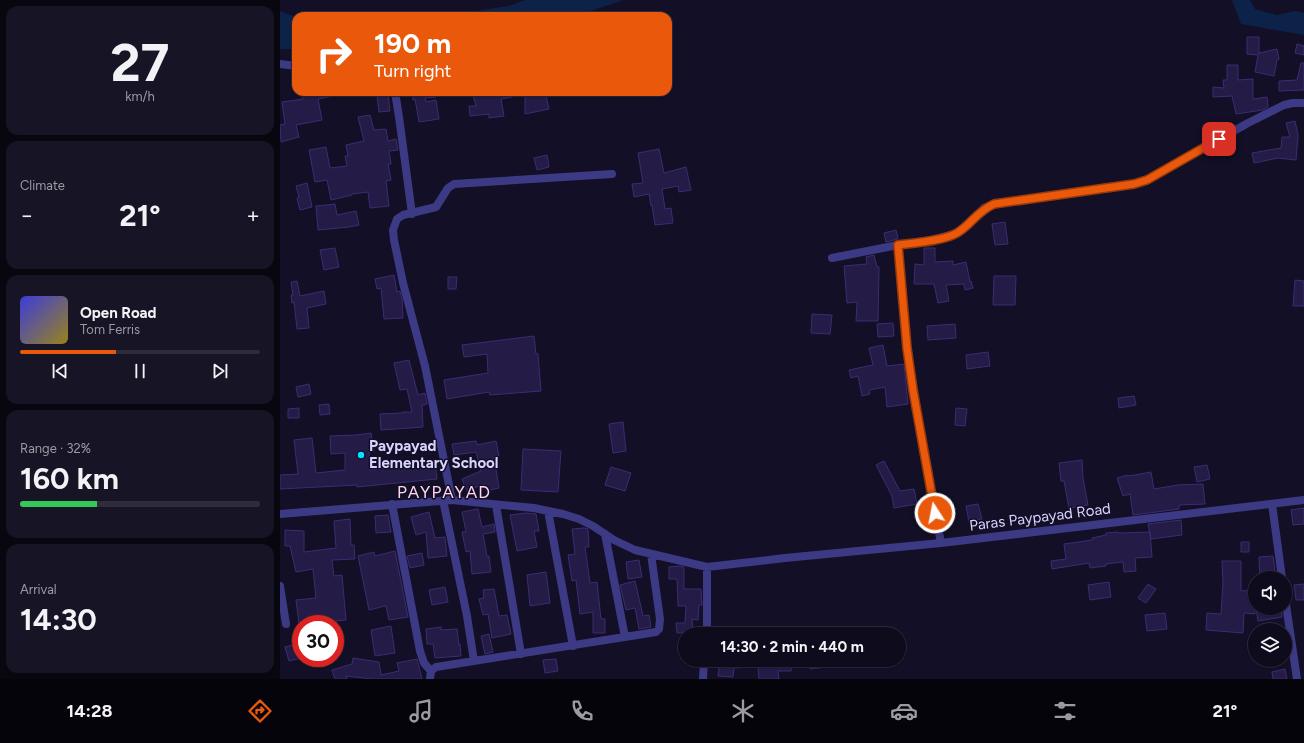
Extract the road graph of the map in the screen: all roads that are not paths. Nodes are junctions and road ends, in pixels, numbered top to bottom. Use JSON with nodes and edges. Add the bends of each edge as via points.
{"nodes":[{"id":1,"x":280,"y":64,"type":"edge"},
{"id":2,"x":292,"y":66,"type":"edge"},
{"id":3,"x":396,"y":96,"type":"edge"},
{"id":4,"x":1304,"y":103,"type":"edge"},
{"id":5,"x":612,"y":174,"type":"dead end"},
{"id":6,"x":412,"y":214,"type":"junction"},
{"id":7,"x":898,"y":245,"type":"junction"},
{"id":8,"x":832,"y":258,"type":"dead end"},
{"id":9,"x":443,"y":500,"type":"junction"},
{"id":10,"x":452,"y":500,"type":"junction"},
{"id":11,"x":1304,"y":500,"type":"edge"},
{"id":12,"x":392,"y":504,"type":"junction"},
{"id":13,"x":1272,"y":504,"type":"junction"},
{"id":14,"x":496,"y":505,"type":"junction"},
{"id":15,"x":548,"y":511,"type":"junction"},
{"id":16,"x":280,"y":514,"type":"edge"},
{"id":17,"x":605,"y":534,"type":"junction"},
{"id":18,"x":941,"y":543,"type":"junction"},
{"id":19,"x":651,"y":554,"type":"junction"},
{"id":20,"x":707,"y":567,"type":"junction"},
{"id":21,"x":1281,"y":571,"type":"edge"},
{"id":22,"x":280,"y":586,"type":"edge"},
{"id":23,"x":1287,"y":615,"type":"edge"},
{"id":24,"x":286,"y":624,"type":"dead end"},
{"id":25,"x":707,"y":627,"type":"edge"},
{"id":26,"x":625,"y":637,"type":"junction"},
{"id":27,"x":573,"y":646,"type":"junction"},
{"id":28,"x":521,"y":654,"type":"junction"},
{"id":29,"x":474,"y":661,"type":"junction"},
{"id":30,"x":704,"y":667,"type":"edge"},
{"id":31,"x":431,"y":675,"type":"edge"},
{"id":32,"x":703,"y":679,"type":"edge"},
{"id":33,"x":1296,"y":679,"type":"edge"}],
"edges":[{"from":1,"to":2,"type":"street"},
{"from":3,"to":6,"type":"street"},
{"from":4,"to":7,"type":"street","via":[[1284,104],[1147,180],[994,204],[984,208],[955,234]]},
{"from":5,"to":6,"type":"street","via":[[454,184],[448,188],[436,207]]},
{"from":6,"to":10,"type":"street","via":[[397,219],[393,230],[394,240],[425,366]]},
{"from":7,"to":8,"type":"street"},
{"from":7,"to":18,"type":"street","via":[[911,379]]},
{"from":9,"to":10,"type":"street","name":"Paras Paypayad Road"},
{"from":9,"to":12,"type":"street","name":"Paras Paypayad Road"},
{"from":9,"to":29,"type":"street"},
{"from":10,"to":14,"type":"street","name":"Paras Paypayad Road"},
{"from":11,"to":13,"type":"street","name":"Paras Paypayad Road"},
{"from":12,"to":16,"type":"street","name":"Paras Paypayad Road"},
{"from":12,"to":31,"type":"street","via":[[420,651]]},
{"from":13,"to":18,"type":"street","name":"Paras Paypayad Road"},
{"from":13,"to":21,"type":"street"},
{"from":14,"to":15,"type":"street","name":"Paras Paypayad Road"},
{"from":14,"to":28,"type":"street"},
{"from":15,"to":17,"type":"street","name":"Paras Paypayad Road","via":[[579,519]]},
{"from":15,"to":27,"type":"street"},
{"from":17,"to":19,"type":"street","name":"Paras Paypayad Road","via":[[626,546]]},
{"from":17,"to":26,"type":"street"},
{"from":18,"to":20,"type":"street","name":"Paras Paypayad Road"},
{"from":19,"to":20,"type":"street","name":"Paras Paypayad Road"},
{"from":19,"to":26,"type":"street","via":[[659,629],[653,633]]},
{"from":20,"to":25,"type":"street"},
{"from":22,"to":24,"type":"street"},
{"from":23,"to":33,"type":"street"},
{"from":26,"to":27,"type":"street"},
{"from":27,"to":28,"type":"street"},
{"from":28,"to":29,"type":"street"},
{"from":29,"to":31,"type":"street","via":[[436,667]]},
{"from":30,"to":32,"type":"street"}]}
